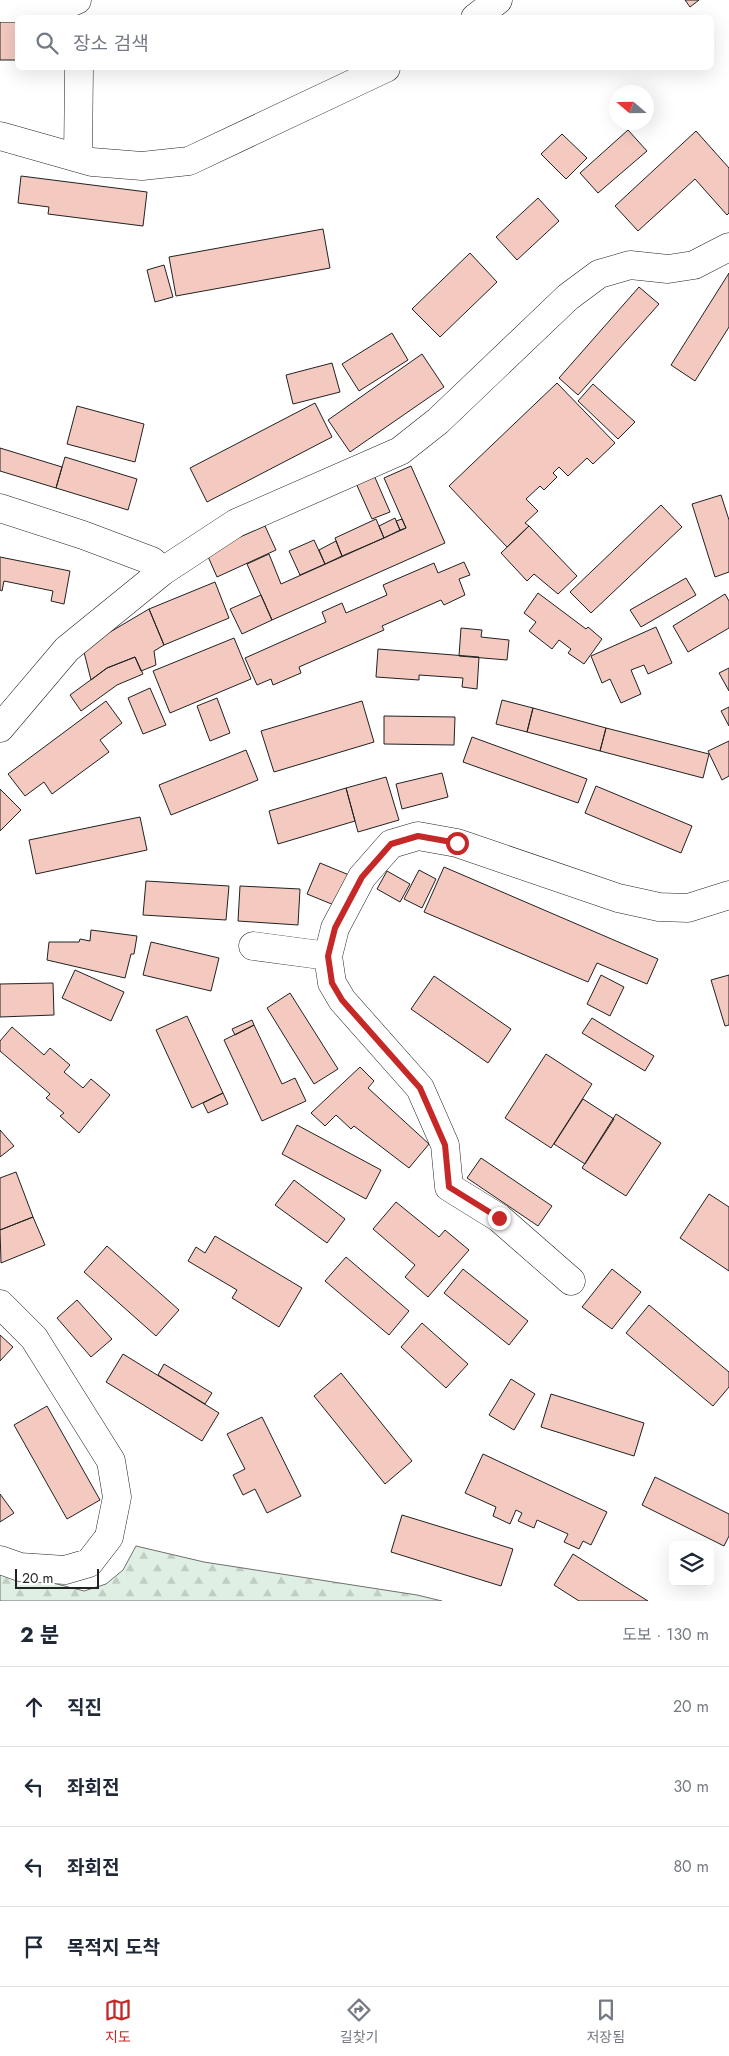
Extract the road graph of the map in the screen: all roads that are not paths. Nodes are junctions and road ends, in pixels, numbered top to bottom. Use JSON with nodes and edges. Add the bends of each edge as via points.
{"nodes":[{"id":1,"x":78,"y":0,"type":"edge"},
{"id":2,"x":498,"y":0,"type":"edge"},
{"id":3,"x":0,"y":8,"type":"edge"},
{"id":4,"x":79,"y":15,"type":"edge"},
{"id":5,"x":479,"y":15,"type":"edge"},
{"id":6,"x":79,"y":70,"type":"edge"},
{"id":7,"x":382,"y":70,"type":"edge"},
{"id":8,"x":0,"y":136,"type":"edge"},
{"id":9,"x":78,"y":158,"type":"junction"},
{"id":10,"x":729,"y":247,"type":"edge"},
{"id":11,"x":0,"y":508,"type":"edge"},
{"id":12,"x":164,"y":571,"type":"junction"},
{"id":13,"x":0,"y":728,"type":"edge"},
{"id":14,"x":729,"y":895,"type":"edge"},
{"id":15,"x":253,"y":946,"type":"dead end"},
{"id":16,"x":328,"y":956,"type":"junction"},
{"id":17,"x":571,"y":1281,"type":"dead end"},
{"id":18,"x":0,"y":1304,"type":"edge"},
{"id":19,"x":0,"y":1560,"type":"edge"}],
"edges":[{"from":1,"to":3,"type":"street","via":[[56,9]]},
{"from":1,"to":4,"type":"street"},
{"from":2,"to":5,"type":"street"},
{"from":6,"to":9,"type":"street"},
{"from":7,"to":9,"type":"street","via":[[189,161],[142,166]]},
{"from":8,"to":9,"type":"street"},
{"from":10,"to":12,"type":"street","via":[[694,264],[668,269],[630,265],[599,274],[568,297],[438,421],[400,451],[236,523]]},
{"from":11,"to":12,"type":"street","via":[[100,541],[152,561]]},
{"from":12,"to":13,"type":"street","via":[[68,649]]},
{"from":14,"to":16,"type":"street","via":[[688,908],[659,907],[618,898],[457,843],[418,836],[391,844],[362,877],[335,928]]},
{"from":15,"to":16,"type":"street"},
{"from":16,"to":17,"type":"street","via":[[332,983],[342,1000],[420,1088],[445,1145],[449,1187],[499,1218]]},
{"from":18,"to":19,"type":"street","via":[[34,1338],[111,1461],[117,1497],[109,1537],[89,1563],[65,1570],[20,1567]]}]}
